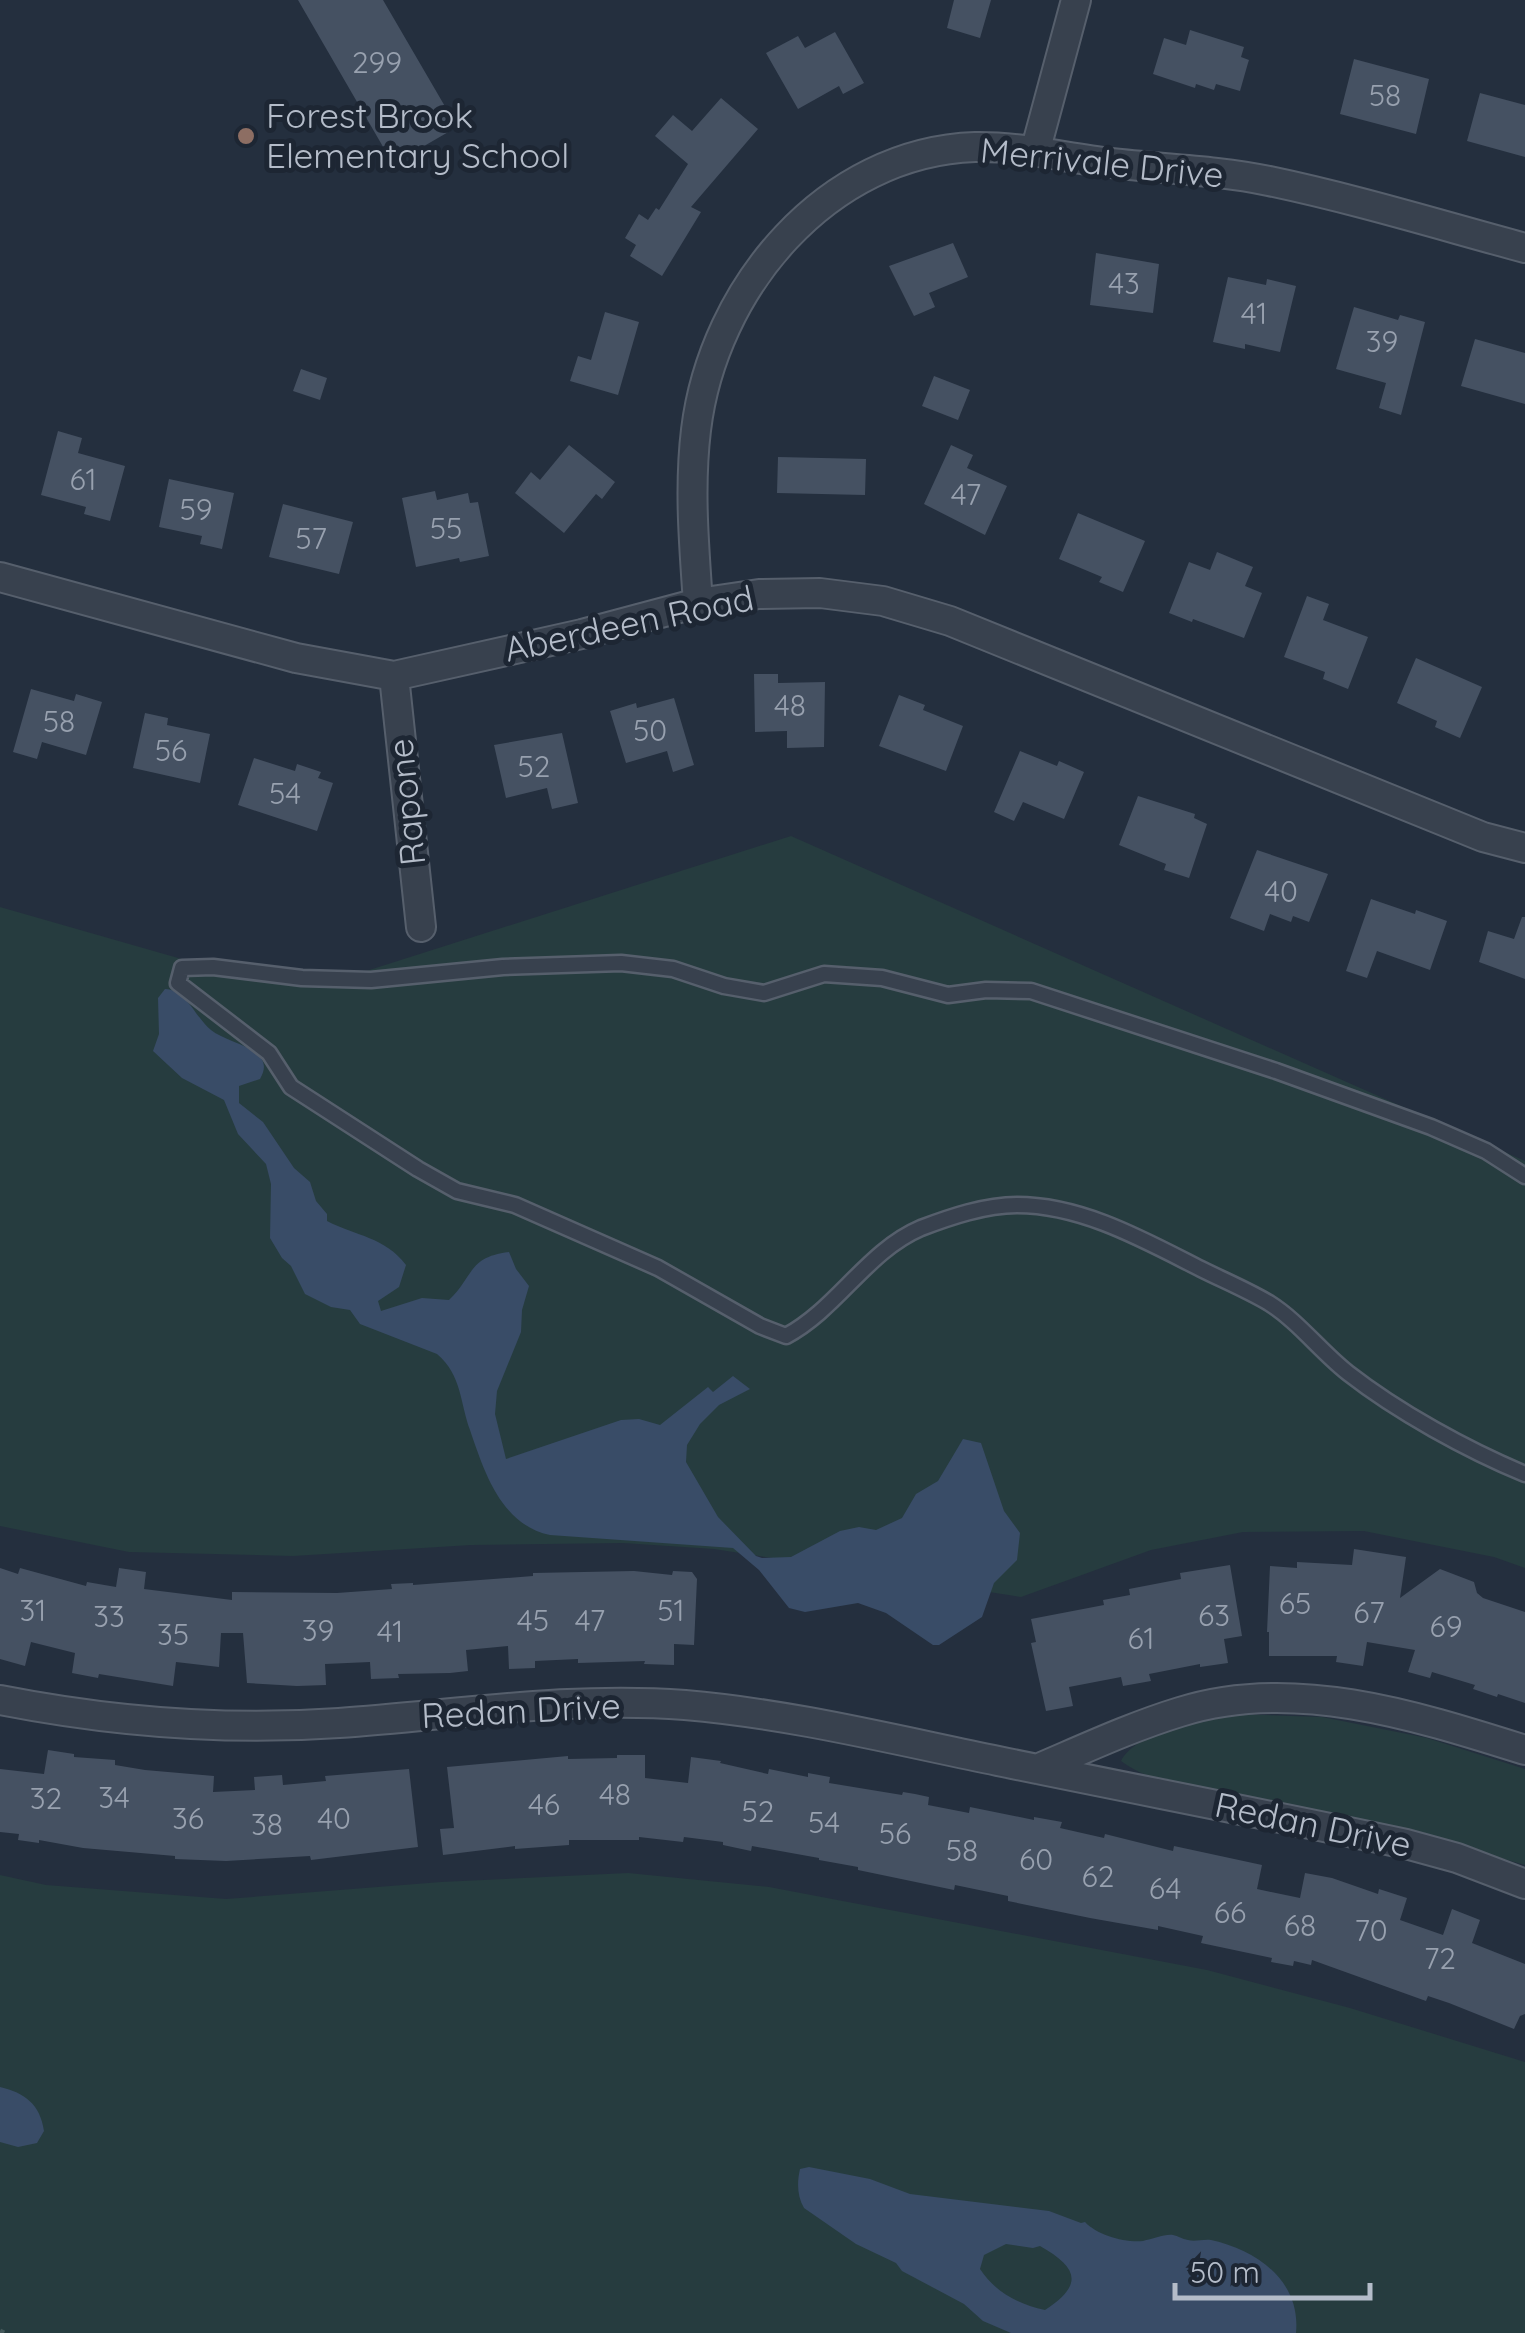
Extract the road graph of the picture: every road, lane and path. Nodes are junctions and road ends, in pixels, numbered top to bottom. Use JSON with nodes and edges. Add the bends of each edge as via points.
{"nodes":[{"id":1,"x":1076,"y":0,"type":"edge"},
{"id":2,"x":1035,"y":152,"type":"junction"},
{"id":3,"x":1525,"y":248,"type":"edge"},
{"id":4,"x":0,"y":577,"type":"edge"},
{"id":5,"x":698,"y":603,"type":"junction"},
{"id":6,"x":394,"y":676,"type":"junction"},
{"id":7,"x":1525,"y":848,"type":"edge"},
{"id":8,"x":420,"y":927,"type":"dead end"},
{"id":9,"x":1525,"y":1176,"type":"edge"},
{"id":10,"x":1525,"y":1474,"type":"edge"},
{"id":11,"x":0,"y":1700,"type":"edge"},
{"id":12,"x":1525,"y":1750,"type":"edge"},
{"id":13,"x":1037,"y":1770,"type":"junction"},
{"id":14,"x":1525,"y":1884,"type":"edge"}],
"edges":[{"from":1,"to":2,"type":"street"},
{"from":2,"to":3,"type":"street","name":"Merrivale Drive","via":[[1266,180]]},
{"from":2,"to":5,"type":"street","name":"Merrivale Drive","via":[[977,147],[893,163],[842,187],[782,241],[730,322],[696,425],[691,485]]},
{"from":4,"to":6,"type":"street","name":"Aberdeen Road","via":[[296,658]]},
{"from":5,"to":6,"type":"street","name":"Aberdeen Road"},
{"from":5,"to":7,"type":"street","name":"Aberdeen Road","via":[[820,593],[950,620],[1482,837]]},
{"from":6,"to":8,"type":"street","name":"Rapone"},
{"from":9,"to":10,"type":"lane","via":[[1431,1127],[1031,991],[948,995],[882,978],[824,974],[764,993],[674,969],[621,963],[372,980],[182,968],[178,982],[269,1054],[291,1087],[418,1169],[457,1191],[515,1205],[658,1268],[786,1336],[809,1324],[868,1265],[917,1230],[1016,1205],[1080,1215],[1268,1303],[1348,1373],[1446,1436]]},
{"from":11,"to":13,"type":"street","name":"Redan Drive","via":[[145,1722],[266,1726],[509,1706],[686,1706],[849,1730]]},
{"from":12,"to":13,"type":"street","via":[[1368,1708],[1267,1699],[1182,1711]]},
{"from":13,"to":14,"type":"street","name":"Redan Drive","via":[[1406,1844]]}]}
